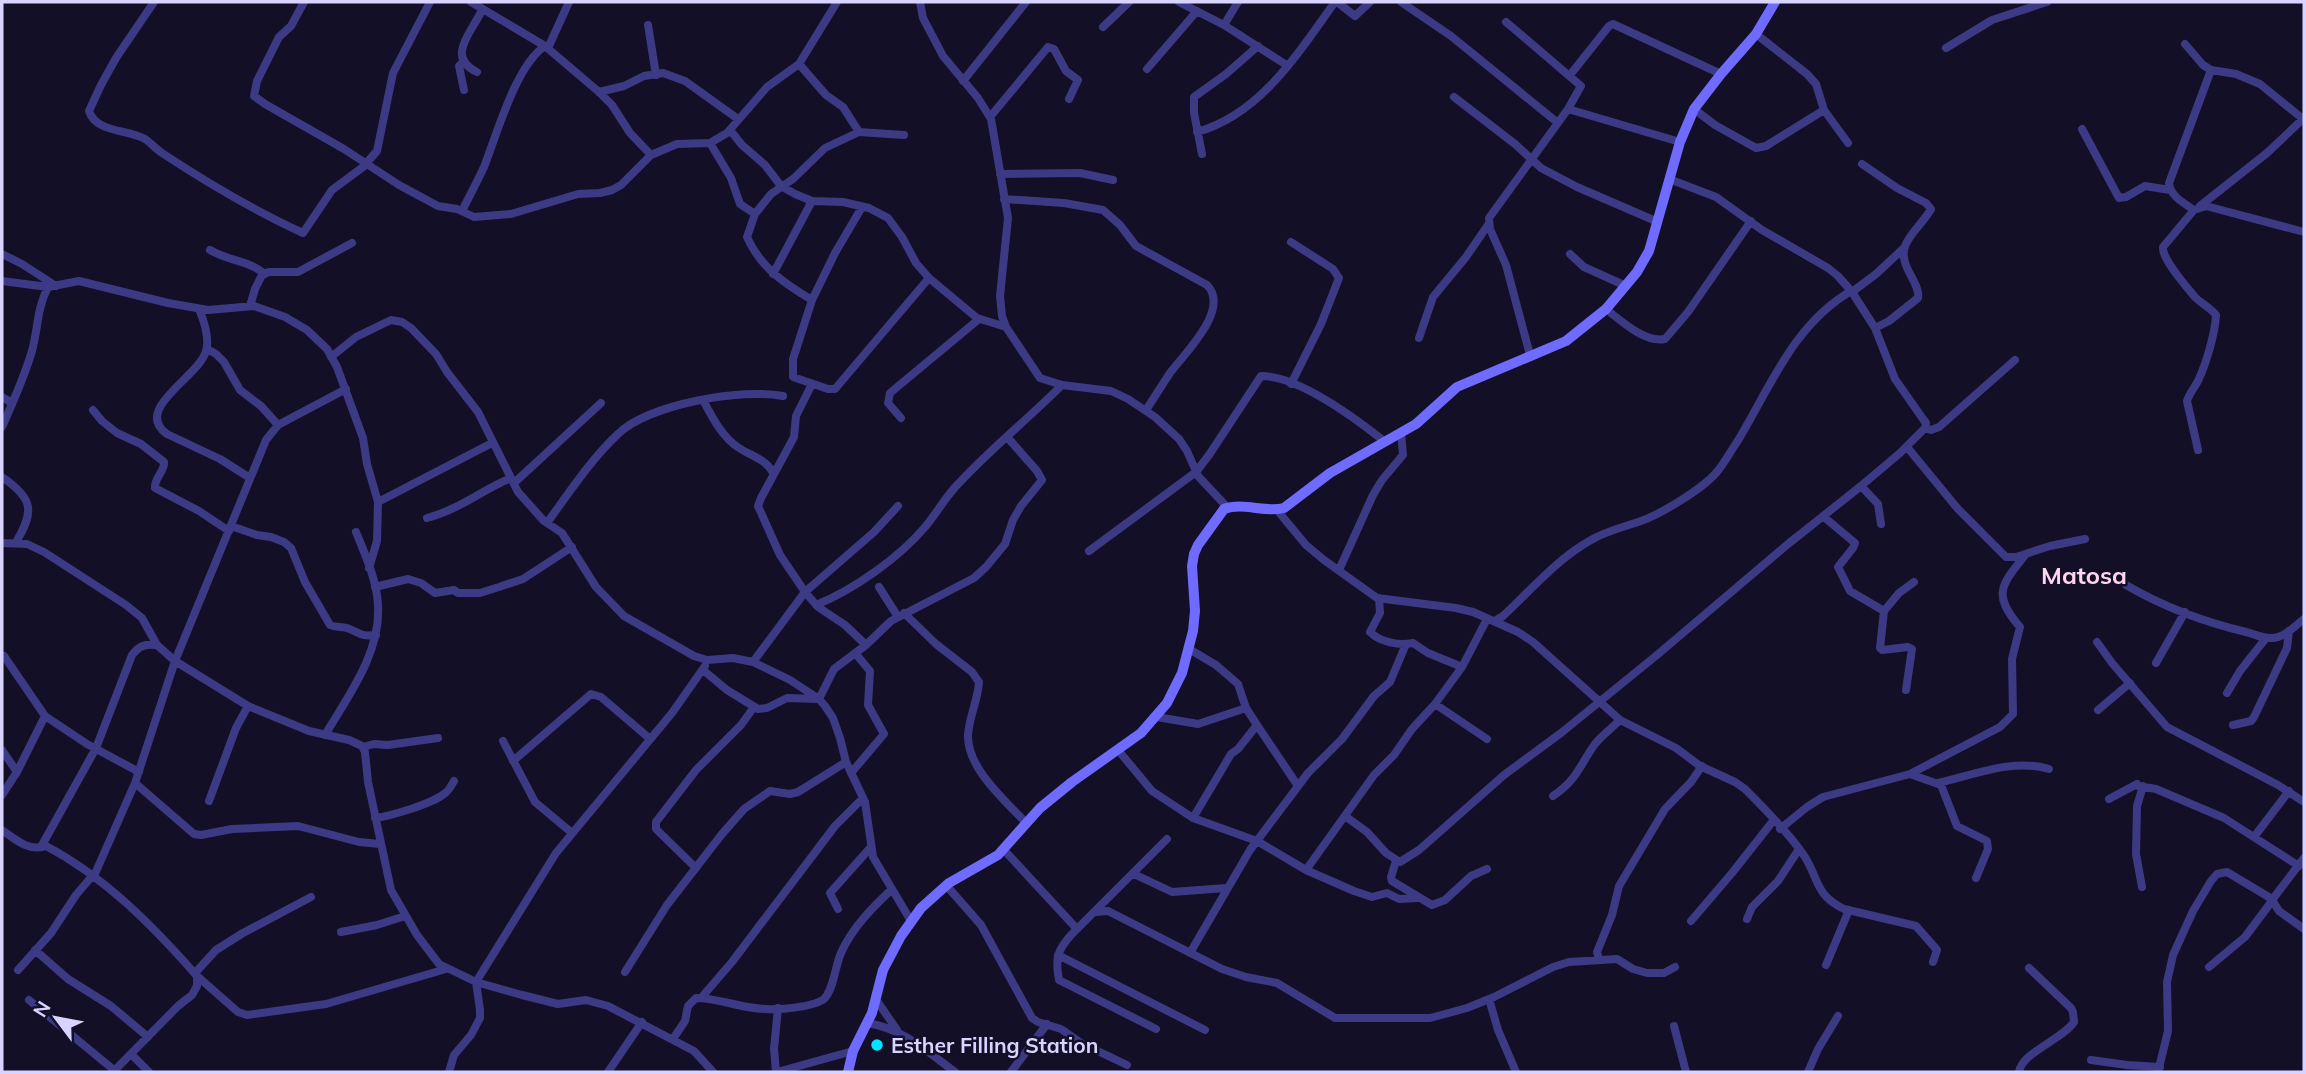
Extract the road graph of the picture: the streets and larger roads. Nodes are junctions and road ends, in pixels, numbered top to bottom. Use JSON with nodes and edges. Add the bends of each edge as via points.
{"nodes":[{"id":1,"x":154,"y":2,"type":"edge"},
{"id":2,"x":304,"y":2,"type":"edge"},
{"id":3,"x":430,"y":2,"type":"edge"},
{"id":4,"x":474,"y":2,"type":"edge"},
{"id":5,"x":569,"y":2,"type":"edge"},
{"id":6,"x":837,"y":2,"type":"edge"},
{"id":7,"x":920,"y":2,"type":"edge"},
{"id":8,"x":1026,"y":2,"type":"edge"},
{"id":9,"x":1129,"y":2,"type":"edge"},
{"id":10,"x":1179,"y":2,"type":"edge"},
{"id":11,"x":1238,"y":2,"type":"edge"},
{"id":12,"x":1336,"y":2,"type":"edge"},
{"id":13,"x":1370,"y":2,"type":"edge"},
{"id":14,"x":1401,"y":2,"type":"edge"},
{"id":15,"x":1775,"y":2,"type":"edge"},
{"id":16,"x":2047,"y":2,"type":"edge"},
{"id":17,"x":482,"y":10,"type":"junction"},
{"id":18,"x":1197,"y":11,"type":"junction"},
{"id":19,"x":1506,"y":22,"type":"dead end"},
{"id":20,"x":648,"y":25,"type":"dead end"},
{"id":21,"x":1224,"y":25,"type":"junction"},
{"id":22,"x":1103,"y":27,"type":"dead end"},
{"id":23,"x":1756,"y":34,"type":"junction"},
{"id":24,"x":2185,"y":44,"type":"dead end"},
{"id":25,"x":1258,"y":46,"type":"junction"},
{"id":26,"x":546,"y":47,"type":"junction"},
{"id":27,"x":1946,"y":48,"type":"dead end"},
{"id":28,"x":463,"y":62,"type":"junction"},
{"id":29,"x":799,"y":64,"type":"junction"},
{"id":30,"x":1287,"y":66,"type":"junction"},
{"id":31,"x":1147,"y":69,"type":"dead end"},
{"id":32,"x":2211,"y":70,"type":"junction"},
{"id":33,"x":477,"y":72,"type":"dead end"},
{"id":34,"x":1721,"y":74,"type":"junction"},
{"id":35,"x":656,"y":75,"type":"junction"},
{"id":36,"x":1570,"y":75,"type":"junction"},
{"id":37,"x":963,"y":81,"type":"junction"},
{"id":38,"x":464,"y":90,"type":"dead end"},
{"id":39,"x":599,"y":92,"type":"junction"},
{"id":40,"x":1454,"y":97,"type":"dead end"},
{"id":41,"x":1069,"y":99,"type":"dead end"},
{"id":42,"x":1568,"y":109,"type":"junction"},
{"id":43,"x":1694,"y":109,"type":"junction"},
{"id":44,"x":1824,"y":110,"type":"junction"},
{"id":45,"x":990,"y":117,"type":"junction"},
{"id":46,"x":2303,"y":118,"type":"edge"},
{"id":47,"x":738,"y":119,"type":"junction"},
{"id":48,"x":1558,"y":123,"type":"junction"},
{"id":49,"x":2082,"y":129,"type":"dead end"},
{"id":50,"x":730,"y":130,"type":"junction"},
{"id":51,"x":859,"y":132,"type":"junction"},
{"id":52,"x":1197,"y":132,"type":"junction"},
{"id":53,"x":904,"y":135,"type":"dead end"},
{"id":54,"x":1681,"y":142,"type":"junction"},
{"id":55,"x":710,"y":143,"type":"junction"},
{"id":56,"x":1848,"y":143,"type":"dead end"},
{"id":57,"x":1202,"y":154,"type":"dead end"},
{"id":58,"x":651,"y":155,"type":"junction"},
{"id":59,"x":1531,"y":158,"type":"junction"},
{"id":60,"x":367,"y":163,"type":"junction"},
{"id":61,"x":1862,"y":164,"type":"dead end"},
{"id":62,"x":1000,"y":174,"type":"junction"},
{"id":63,"x":1669,"y":179,"type":"junction"},
{"id":64,"x":1113,"y":180,"type":"dead end"},
{"id":65,"x":781,"y":186,"type":"junction"},
{"id":66,"x":2170,"y":190,"type":"junction"},
{"id":67,"x":1004,"y":200,"type":"junction"},
{"id":68,"x":812,"y":201,"type":"junction"},
{"id":69,"x":862,"y":206,"type":"junction"},
{"id":70,"x":2196,"y":209,"type":"junction"},
{"id":71,"x":462,"y":212,"type":"junction"},
{"id":72,"x":755,"y":214,"type":"junction"},
{"id":73,"x":1751,"y":221,"type":"junction"},
{"id":74,"x":1658,"y":222,"type":"junction"},
{"id":75,"x":1488,"y":225,"type":"junction"},
{"id":76,"x":2304,"y":232,"type":"edge"},
{"id":77,"x":1292,"y":242,"type":"dead end"},
{"id":78,"x":352,"y":243,"type":"dead end"},
{"id":79,"x":1905,"y":247,"type":"junction"},
{"id":80,"x":210,"y":250,"type":"dead end"},
{"id":81,"x":2,"y":254,"type":"edge"},
{"id":82,"x":1570,"y":254,"type":"dead end"},
{"id":83,"x":265,"y":274,"type":"junction"},
{"id":84,"x":773,"y":274,"type":"junction"},
{"id":85,"x":929,"y":278,"type":"junction"},
{"id":86,"x":2,"y":282,"type":"edge"},
{"id":87,"x":1626,"y":286,"type":"junction"},
{"id":88,"x":52,"y":287,"type":"junction"},
{"id":89,"x":1852,"y":292,"type":"junction"},
{"id":90,"x":812,"y":300,"type":"junction"},
{"id":91,"x":250,"y":306,"type":"junction"},
{"id":92,"x":199,"y":309,"type":"junction"},
{"id":93,"x":1606,"y":309,"type":"junction"},
{"id":94,"x":979,"y":319,"type":"junction"},
{"id":95,"x":1006,"y":327,"type":"junction"},
{"id":96,"x":1875,"y":328,"type":"junction"},
{"id":97,"x":1419,"y":338,"type":"dead end"},
{"id":98,"x":207,"y":349,"type":"junction"},
{"id":99,"x":1530,"y":355,"type":"junction"},
{"id":100,"x":331,"y":357,"type":"junction"},
{"id":101,"x":2015,"y":360,"type":"dead end"},
{"id":102,"x":812,"y":384,"type":"junction"},
{"id":103,"x":1291,"y":384,"type":"junction"},
{"id":104,"x":1062,"y":385,"type":"junction"},
{"id":105,"x":346,"y":388,"type":"junction"},
{"id":106,"x":783,"y":396,"type":"dead end"},
{"id":107,"x":2,"y":397,"type":"edge"},
{"id":108,"x":703,"y":400,"type":"junction"},
{"id":109,"x":12,"y":403,"type":"junction"},
{"id":110,"x":601,"y":403,"type":"dead end"},
{"id":111,"x":93,"y":410,"type":"dead end"},
{"id":112,"x":1146,"y":410,"type":"junction"},
{"id":113,"x":901,"y":418,"type":"dead end"},
{"id":114,"x":278,"y":425,"type":"junction"},
{"id":115,"x":2,"y":427,"type":"edge"},
{"id":116,"x":1925,"y":428,"type":"junction"},
{"id":117,"x":1401,"y":432,"type":"junction"},
{"id":118,"x":1008,"y":438,"type":"junction"},
{"id":119,"x":1384,"y":441,"type":"junction"},
{"id":120,"x":492,"y":443,"type":"junction"},
{"id":121,"x":1907,"y":447,"type":"junction"},
{"id":122,"x":2198,"y":450,"type":"dead end"},
{"id":123,"x":1196,"y":472,"type":"junction"},
{"id":124,"x":774,"y":474,"type":"junction"},
{"id":125,"x":2,"y":477,"type":"edge"},
{"id":126,"x":250,"y":478,"type":"junction"},
{"id":127,"x":512,"y":481,"type":"junction"},
{"id":128,"x":1861,"y":486,"type":"junction"},
{"id":129,"x":378,"y":502,"type":"junction"},
{"id":130,"x":898,"y":506,"type":"dead end"},
{"id":131,"x":1227,"y":507,"type":"junction"},
{"id":132,"x":1278,"y":510,"type":"junction"},
{"id":133,"x":1824,"y":517,"type":"junction"},
{"id":134,"x":427,"y":518,"type":"dead end"},
{"id":135,"x":547,"y":523,"type":"junction"},
{"id":136,"x":1881,"y":524,"type":"dead end"},
{"id":137,"x":230,"y":528,"type":"junction"},
{"id":138,"x":356,"y":532,"type":"dead end"},
{"id":139,"x":2085,"y":539,"type":"dead end"},
{"id":140,"x":16,"y":542,"type":"junction"},
{"id":141,"x":2,"y":543,"type":"edge"},
{"id":142,"x":572,"y":547,"type":"junction"},
{"id":143,"x":1089,"y":551,"type":"dead end"},
{"id":144,"x":2026,"y":554,"type":"junction"},
{"id":145,"x":369,"y":568,"type":"junction"},
{"id":146,"x":1339,"y":570,"type":"junction"},
{"id":147,"x":1914,"y":582,"type":"dead end"},
{"id":148,"x":2126,"y":584,"type":"dead end"},
{"id":149,"x":375,"y":587,"type":"junction"},
{"id":150,"x":879,"y":587,"type":"dead end"},
{"id":151,"x":805,"y":592,"type":"junction"},
{"id":152,"x":1379,"y":598,"type":"junction"},
{"id":153,"x":816,"y":605,"type":"junction"},
{"id":154,"x":1884,"y":611,"type":"junction"},
{"id":155,"x":2185,"y":612,"type":"junction"},
{"id":156,"x":901,"y":615,"type":"junction"},
{"id":157,"x":2304,"y":619,"type":"edge"},
{"id":158,"x":1491,"y":620,"type":"junction"},
{"id":159,"x":2289,"y":631,"type":"junction"},
{"id":160,"x":376,"y":635,"type":"junction"},
{"id":161,"x":2266,"y":638,"type":"junction"},
{"id":162,"x":2097,"y":642,"type":"dead end"},
{"id":163,"x":1406,"y":644,"type":"junction"},
{"id":164,"x":157,"y":645,"type":"junction"},
{"id":165,"x":866,"y":646,"type":"junction"},
{"id":166,"x":1189,"y":649,"type":"junction"},
{"id":167,"x":855,"y":653,"type":"junction"},
{"id":168,"x":4,"y":656,"type":"dead end"},
{"id":169,"x":707,"y":660,"type":"junction"},
{"id":170,"x":175,"y":661,"type":"junction"},
{"id":171,"x":753,"y":662,"type":"junction"},
{"id":172,"x":2156,"y":663,"type":"dead end"},
{"id":173,"x":1462,"y":667,"type":"junction"},
{"id":174,"x":703,"y":670,"type":"junction"},
{"id":175,"x":2130,"y":683,"type":"junction"},
{"id":176,"x":1906,"y":690,"type":"dead end"},
{"id":177,"x":2227,"y":693,"type":"dead end"},
{"id":178,"x":820,"y":699,"type":"junction"},
{"id":179,"x":1598,"y":702,"type":"junction"},
{"id":180,"x":1435,"y":704,"type":"junction"},
{"id":181,"x":248,"y":706,"type":"junction"},
{"id":182,"x":754,"y":707,"type":"junction"},
{"id":183,"x":1247,"y":708,"type":"junction"},
{"id":184,"x":2098,"y":710,"type":"dead end"},
{"id":185,"x":45,"y":716,"type":"junction"},
{"id":186,"x":1157,"y":717,"type":"junction"},
{"id":187,"x":1620,"y":720,"type":"junction"},
{"id":188,"x":1256,"y":725,"type":"junction"},
{"id":189,"x":2233,"y":725,"type":"dead end"},
{"id":190,"x":325,"y":735,"type":"junction"},
{"id":191,"x":438,"y":738,"type":"dead end"},
{"id":192,"x":649,"y":738,"type":"junction"},
{"id":193,"x":1487,"y":739,"type":"dead end"},
{"id":194,"x":503,"y":741,"type":"dead end"},
{"id":195,"x":363,"y":747,"type":"junction"},
{"id":196,"x":96,"y":748,"type":"junction"},
{"id":197,"x":2,"y":750,"type":"edge"},
{"id":198,"x":1118,"y":750,"type":"junction"},
{"id":199,"x":513,"y":761,"type":"junction"},
{"id":200,"x":846,"y":762,"type":"junction"},
{"id":201,"x":1702,"y":766,"type":"junction"},
{"id":202,"x":2049,"y":769,"type":"dead end"},
{"id":203,"x":17,"y":772,"type":"junction"},
{"id":204,"x":139,"y":772,"type":"junction"},
{"id":205,"x":851,"y":773,"type":"junction"},
{"id":206,"x":1910,"y":774,"type":"junction"},
{"id":207,"x":454,"y":781,"type":"dead end"},
{"id":208,"x":135,"y":783,"type":"junction"},
{"id":209,"x":1938,"y":783,"type":"junction"},
{"id":210,"x":1298,"y":786,"type":"junction"},
{"id":211,"x":2143,"y":786,"type":"junction"},
{"id":212,"x":2289,"y":791,"type":"junction"},
{"id":213,"x":2,"y":795,"type":"edge"},
{"id":214,"x":1553,"y":796,"type":"dead end"},
{"id":215,"x":863,"y":798,"type":"junction"},
{"id":216,"x":2109,"y":799,"type":"dead end"},
{"id":217,"x":209,"y":801,"type":"dead end"},
{"id":218,"x":2304,"y":802,"type":"edge"},
{"id":219,"x":1345,"y":816,"type":"junction"},
{"id":220,"x":375,"y":818,"type":"junction"},
{"id":221,"x":1193,"y":818,"type":"junction"},
{"id":222,"x":1773,"y":821,"type":"junction"},
{"id":223,"x":1027,"y":824,"type":"junction"},
{"id":224,"x":1780,"y":828,"type":"junction"},
{"id":225,"x":2,"y":830,"type":"edge"},
{"id":226,"x":572,"y":833,"type":"junction"},
{"id":227,"x":2254,"y":837,"type":"junction"},
{"id":228,"x":1167,"y":839,"type":"dead end"},
{"id":229,"x":1257,"y":841,"type":"junction"},
{"id":230,"x":380,"y":844,"type":"junction"},
{"id":231,"x":41,"y":847,"type":"junction"},
{"id":232,"x":871,"y":847,"type":"junction"},
{"id":233,"x":1799,"y":849,"type":"junction"},
{"id":234,"x":1004,"y":850,"type":"junction"},
{"id":235,"x":1396,"y":861,"type":"junction"},
{"id":236,"x":2302,"y":862,"type":"edge"},
{"id":237,"x":696,"y":868,"type":"junction"},
{"id":238,"x":1487,"y":869,"type":"dead end"},
{"id":239,"x":1306,"y":870,"type":"junction"},
{"id":240,"x":1134,"y":874,"type":"junction"},
{"id":241,"x":94,"y":876,"type":"junction"},
{"id":242,"x":1976,"y":878,"type":"dead end"},
{"id":243,"x":946,"y":885,"type":"junction"},
{"id":244,"x":2142,"y":887,"type":"dead end"},
{"id":245,"x":1226,"y":888,"type":"junction"},
{"id":246,"x":891,"y":890,"type":"junction"},
{"id":247,"x":311,"y":897,"type":"dead end"},
{"id":248,"x":1418,"y":898,"type":"junction"},
{"id":249,"x":2272,"y":900,"type":"junction"},
{"id":250,"x":838,"y":909,"type":"dead end"},
{"id":251,"x":1850,"y":910,"type":"junction"},
{"id":252,"x":1096,"y":912,"type":"junction"},
{"id":253,"x":405,"y":916,"type":"junction"},
{"id":254,"x":1747,"y":919,"type":"dead end"},
{"id":255,"x":911,"y":921,"type":"junction"},
{"id":256,"x":1691,"y":921,"type":"dead end"},
{"id":257,"x":1077,"y":929,"type":"junction"},
{"id":258,"x":2304,"y":929,"type":"edge"},
{"id":259,"x":341,"y":932,"type":"dead end"},
{"id":260,"x":35,"y":950,"type":"junction"},
{"id":261,"x":1190,"y":953,"type":"junction"},
{"id":262,"x":1058,"y":955,"type":"junction"},
{"id":263,"x":1599,"y":960,"type":"junction"},
{"id":264,"x":1934,"y":962,"type":"dead end"},
{"id":265,"x":1826,"y":965,"type":"dead end"},
{"id":266,"x":1675,"y":967,"type":"dead end"},
{"id":267,"x":2208,"y":967,"type":"dead end"},
{"id":268,"x":2029,"y":968,"type":"dead end"},
{"id":269,"x":446,"y":969,"type":"junction"},
{"id":270,"x":18,"y":970,"type":"dead end"},
{"id":271,"x":625,"y":972,"type":"dead end"},
{"id":272,"x":196,"y":974,"type":"junction"},
{"id":273,"x":476,"y":982,"type":"junction"},
{"id":274,"x":701,"y":998,"type":"junction"},
{"id":275,"x":875,"y":998,"type":"junction"},
{"id":276,"x":1489,"y":999,"type":"junction"},
{"id":277,"x":29,"y":1000,"type":"dead end"},
{"id":278,"x":778,"y":1008,"type":"junction"},
{"id":279,"x":1838,"y":1016,"type":"dead end"},
{"id":280,"x":642,"y":1022,"type":"junction"},
{"id":281,"x":867,"y":1023,"type":"junction"},
{"id":282,"x":1047,"y":1024,"type":"junction"},
{"id":283,"x":1674,"y":1026,"type":"dead end"},
{"id":284,"x":1156,"y":1029,"type":"dead end"},
{"id":285,"x":897,"y":1030,"type":"junction"},
{"id":286,"x":1205,"y":1030,"type":"dead end"},
{"id":287,"x":148,"y":1037,"type":"junction"},
{"id":288,"x":673,"y":1039,"type":"junction"},
{"id":289,"x":853,"y":1051,"type":"junction"},
{"id":290,"x":131,"y":1054,"type":"junction"},
{"id":291,"x":2091,"y":1060,"type":"dead end"},
{"id":292,"x":806,"y":1063,"type":"junction"},
{"id":293,"x":1127,"y":1065,"type":"dead end"},
{"id":294,"x":2159,"y":1069,"type":"edge"},
{"id":295,"x":113,"y":1071,"type":"edge"},
{"id":296,"x":149,"y":1072,"type":"edge"},
{"id":297,"x":449,"y":1072,"type":"edge"},
{"id":298,"x":608,"y":1072,"type":"edge"},
{"id":299,"x":713,"y":1072,"type":"edge"},
{"id":300,"x":776,"y":1072,"type":"edge"},
{"id":301,"x":797,"y":1072,"type":"edge"},
{"id":302,"x":848,"y":1072,"type":"edge"},
{"id":303,"x":955,"y":1072,"type":"edge"},
{"id":304,"x":1011,"y":1072,"type":"edge"},
{"id":305,"x":1516,"y":1072,"type":"edge"},
{"id":306,"x":1685,"y":1072,"type":"edge"},
{"id":307,"x":1808,"y":1072,"type":"edge"},
{"id":308,"x":2019,"y":1072,"type":"edge"}],
"edges":[{"from":1,"to":60,"type":"street","via":[[89,111],[98,124],[144,139],[230,194],[303,233],[332,191]]},
{"from":2,"to":60,"type":"street","via":[[279,37],[254,96]]},
{"from":3,"to":60,"type":"street","via":[[393,73],[380,144]]},
{"from":4,"to":17,"type":"street"},
{"from":5,"to":26,"type":"street"},
{"from":6,"to":29,"type":"street"},
{"from":7,"to":37,"type":"street","via":[[923,18],[943,56]]},
{"from":8,"to":37,"type":"street"},
{"from":9,"to":22,"type":"street"},
{"from":10,"to":18,"type":"street"},
{"from":11,"to":21,"type":"street"},
{"from":12,"to":13,"type":"street","via":[[1356,16]]},
{"from":12,"to":30,"type":"street"},
{"from":14,"to":48,"type":"street","via":[[1451,36]]},
{"from":15,"to":23,"type":"street"},
{"from":16,"to":27,"type":"street","via":[[1992,20]]},
{"from":17,"to":26,"type":"street"},
{"from":17,"to":28,"type":"street","via":[[462,47]]},
{"from":18,"to":21,"type":"street"},
{"from":18,"to":31,"type":"street"},
{"from":19,"to":36,"type":"street"},
{"from":20,"to":35,"type":"street"},
{"from":21,"to":25,"type":"street"},
{"from":23,"to":34,"type":"street"},
{"from":23,"to":44,"type":"street","via":[[1816,84]]},
{"from":24,"to":32,"type":"street"},
{"from":25,"to":30,"type":"street"},
{"from":25,"to":52,"type":"street","via":[[1194,97]]},
{"from":26,"to":39,"type":"street"},
{"from":26,"to":71,"type":"street","via":[[536,54],[515,90]]},
{"from":28,"to":33,"type":"street"},
{"from":28,"to":38,"type":"street","via":[[459,66]]},
{"from":29,"to":47,"type":"street","via":[[766,87]]},
{"from":29,"to":51,"type":"street","via":[[843,107]]},
{"from":30,"to":52,"type":"street","via":[[1246,108]]},
{"from":32,"to":46,"type":"street","via":[[2260,84]]},
{"from":32,"to":66,"type":"street","via":[[2171,176]]},
{"from":34,"to":36,"type":"street","via":[[1614,24]]},
{"from":34,"to":43,"type":"street"},
{"from":35,"to":39,"type":"street"},
{"from":35,"to":47,"type":"street","via":[[685,81]]},
{"from":36,"to":42,"type":"street","via":[[1581,86]]},
{"from":37,"to":45,"type":"street"},
{"from":39,"to":58,"type":"street"},
{"from":40,"to":59,"type":"street"},
{"from":41,"to":45,"type":"street","via":[[1078,80],[1048,47]]},
{"from":42,"to":48,"type":"street"},
{"from":42,"to":54,"type":"street"},
{"from":43,"to":44,"type":"street","via":[[1756,148]]},
{"from":43,"to":54,"type":"street"},
{"from":44,"to":56,"type":"street"},
{"from":45,"to":62,"type":"street"},
{"from":46,"to":70,"type":"street"},
{"from":47,"to":50,"type":"street"},
{"from":48,"to":59,"type":"street"},
{"from":49,"to":66,"type":"street","via":[[2119,198],[2143,186]]},
{"from":50,"to":55,"type":"street"},
{"from":50,"to":65,"type":"street"},
{"from":51,"to":53,"type":"street"},
{"from":51,"to":65,"type":"street","via":[[825,148]]},
{"from":52,"to":57,"type":"street"},
{"from":54,"to":63,"type":"street"},
{"from":55,"to":58,"type":"street","via":[[677,145]]},
{"from":55,"to":72,"type":"street","via":[[740,204]]},
{"from":58,"to":71,"type":"street","via":[[621,185],[600,194],[579,194],[511,214],[474,217]]},
{"from":59,"to":74,"type":"street","via":[[1568,183]]},
{"from":59,"to":75,"type":"street"},
{"from":60,"to":71,"type":"street","via":[[438,206]]},
{"from":61,"to":79,"type":"street","via":[[1930,206]]},
{"from":62,"to":64,"type":"street","via":[[1080,173]]},
{"from":62,"to":67,"type":"street"},
{"from":63,"to":73,"type":"street","via":[[1716,197]]},
{"from":63,"to":74,"type":"street"},
{"from":65,"to":68,"type":"street"},
{"from":65,"to":72,"type":"street"},
{"from":66,"to":70,"type":"street","via":[[2179,201]]},
{"from":67,"to":95,"type":"street","via":[[1008,237],[1000,296]]},
{"from":67,"to":112,"type":"street","via":[[1104,210],[1136,246],[1212,290],[1209,320]]},
{"from":68,"to":69,"type":"street"},
{"from":68,"to":84,"type":"street"},
{"from":69,"to":85,"type":"street","via":[[889,219]]},
{"from":69,"to":90,"type":"street"},
{"from":70,"to":76,"type":"street","via":[[2206,206]]},
{"from":70,"to":122,"type":"street","via":[[2162,252],[2194,296],[2216,316],[2198,380],[2187,401]]},
{"from":72,"to":84,"type":"street","via":[[747,237]]},
{"from":73,"to":89,"type":"street","via":[[1832,270]]},
{"from":73,"to":93,"type":"street","via":[[1665,339],[1629,327]]},
{"from":74,"to":87,"type":"street","via":[[1647,257]]},
{"from":75,"to":97,"type":"street","via":[[1433,297]]},
{"from":75,"to":99,"type":"street","via":[[1506,265]]},
{"from":77,"to":103,"type":"street","via":[[1339,279]]},
{"from":78,"to":83,"type":"street","via":[[298,272]]},
{"from":79,"to":89,"type":"street"},
{"from":79,"to":96,"type":"street","via":[[1908,271],[1919,296]]},
{"from":80,"to":83,"type":"street"},
{"from":81,"to":88,"type":"street"},
{"from":82,"to":87,"type":"street","via":[[1584,267]]},
{"from":83,"to":91,"type":"street","via":[[257,282]]},
{"from":84,"to":90,"type":"street"},
{"from":85,"to":94,"type":"street"},
{"from":85,"to":102,"type":"street","via":[[836,388]]},
{"from":86,"to":88,"type":"street"},
{"from":87,"to":93,"type":"street"},
{"from":88,"to":92,"type":"street","via":[[79,281]]},
{"from":88,"to":109,"type":"street","via":[[40,306],[29,362]]},
{"from":89,"to":96,"type":"street"},
{"from":89,"to":158,"type":"street","via":[[1796,340],[1710,480],[1644,520],[1583,545],[1563,558],[1503,616]]},
{"from":90,"to":102,"type":"street","via":[[792,369],[793,377]]},
{"from":91,"to":92,"type":"street"},
{"from":91,"to":100,"type":"street","via":[[307,330]]},
{"from":92,"to":98,"type":"street"},
{"from":93,"to":99,"type":"street","via":[[1566,341]]},
{"from":94,"to":95,"type":"street"},
{"from":94,"to":113,"type":"street","via":[[890,393],[888,403]]},
{"from":95,"to":104,"type":"street","via":[[1037,375]]},
{"from":96,"to":116,"type":"street","via":[[1895,379]]},
{"from":98,"to":114,"type":"street","via":[[224,362],[240,390]]},
{"from":98,"to":126,"type":"street","via":[[160,406],[156,422],[167,434]]},
{"from":99,"to":117,"type":"street","via":[[1457,387]]},
{"from":100,"to":105,"type":"street"},
{"from":100,"to":120,"type":"street","via":[[372,328],[391,320],[402,322],[436,354],[478,412]]},
{"from":101,"to":116,"type":"street","via":[[1939,427]]},
{"from":102,"to":124,"type":"street","via":[[797,414],[794,437]]},
{"from":103,"to":119,"type":"street","via":[[1343,409]]},
{"from":103,"to":123,"type":"street","via":[[1263,375],[1258,378]]},
{"from":104,"to":112,"type":"street","via":[[1111,391]]},
{"from":104,"to":118,"type":"street"},
{"from":105,"to":114,"type":"street"},
{"from":105,"to":129,"type":"street"},
{"from":106,"to":108,"type":"street","via":[[751,394]]},
{"from":107,"to":109,"type":"street"},
{"from":108,"to":124,"type":"street","via":[[733,443],[765,462]]},
{"from":108,"to":135,"type":"street","via":[[659,410],[620,431]]},
{"from":109,"to":115,"type":"street"},
{"from":110,"to":127,"type":"street"},
{"from":111,"to":137,"type":"street","via":[[117,433],[164,462],[155,488]]},
{"from":112,"to":123,"type":"street","via":[[1179,439]]},
{"from":114,"to":126,"type":"street","via":[[266,440]]},
{"from":116,"to":121,"type":"street"},
{"from":117,"to":119,"type":"street"},
{"from":117,"to":146,"type":"street","via":[[1403,455],[1373,495]]},
{"from":118,"to":153,"type":"street","via":[[958,483],[905,547],[858,583]]},
{"from":118,"to":156,"type":"street","via":[[1042,480],[1016,514],[1006,542],[977,575]]},
{"from":119,"to":132,"type":"street"},
{"from":120,"to":127,"type":"street"},
{"from":120,"to":129,"type":"street"},
{"from":121,"to":128,"type":"street"},
{"from":121,"to":144,"type":"street","via":[[2004,555]]},
{"from":123,"to":131,"type":"street"},
{"from":123,"to":143,"type":"street"},
{"from":124,"to":151,"type":"street","via":[[759,510],[780,555]]},
{"from":125,"to":140,"type":"street","via":[[16,486],[29,507],[27,524]]},
{"from":126,"to":137,"type":"street"},
{"from":127,"to":134,"type":"street"},
{"from":127,"to":135,"type":"street"},
{"from":128,"to":133,"type":"street"},
{"from":128,"to":136,"type":"street","via":[[1878,504]]},
{"from":129,"to":145,"type":"street","via":[[377,541]]},
{"from":130,"to":151,"type":"street"},
{"from":131,"to":132,"type":"street"},
{"from":131,"to":166,"type":"street","via":[[1193,559],[1195,618]]},
{"from":132,"to":146,"type":"street","via":[[1306,545]]},
{"from":133,"to":154,"type":"street","via":[[1855,543],[1838,567],[1850,591]]},
{"from":133,"to":179,"type":"street"},
{"from":135,"to":142,"type":"street"},
{"from":137,"to":160,"type":"street","via":[[284,542],[330,625],[344,626],[362,636]]},
{"from":137,"to":170,"type":"street"},
{"from":138,"to":145,"type":"street"},
{"from":139,"to":144,"type":"street"},
{"from":140,"to":141,"type":"street"},
{"from":140,"to":164,"type":"street","via":[[44,552],[126,605],[142,618]]},
{"from":142,"to":149,"type":"street","via":[[523,579],[480,593],[435,593],[408,579]]},
{"from":142,"to":169,"type":"street","via":[[596,587],[624,616]]},
{"from":144,"to":206,"type":"street","via":[[2001,593],[2008,613],[2020,627],[2012,659],[2012,716],[2000,727]]},
{"from":145,"to":149,"type":"street"},
{"from":146,"to":152,"type":"street"},
{"from":147,"to":154,"type":"street"},
{"from":148,"to":155,"type":"street"},
{"from":149,"to":160,"type":"street"},
{"from":150,"to":156,"type":"street"},
{"from":151,"to":153,"type":"street"},
{"from":151,"to":171,"type":"street"},
{"from":152,"to":158,"type":"street","via":[[1456,608]]},
{"from":152,"to":163,"type":"street","via":[[1380,613],[1370,633]]},
{"from":153,"to":165,"type":"street"},
{"from":154,"to":176,"type":"street","via":[[1880,648],[1912,649]]},
{"from":155,"to":161,"type":"street"},
{"from":155,"to":172,"type":"street"},
{"from":156,"to":165,"type":"street"},
{"from":156,"to":223,"type":"street","via":[[979,682],[968,734],[972,760]]},
{"from":157,"to":159,"type":"street"},
{"from":158,"to":173,"type":"street"},
{"from":158,"to":179,"type":"street","via":[[1533,642]]},
{"from":159,"to":161,"type":"street"},
{"from":159,"to":189,"type":"street","via":[[2287,649],[2254,717]]},
{"from":160,"to":190,"type":"street","via":[[356,682]]},
{"from":161,"to":177,"type":"street"},
{"from":162,"to":175,"type":"street"},
{"from":163,"to":173,"type":"street","via":[[1414,643]]},
{"from":163,"to":210,"type":"street","via":[[1390,682]]},
{"from":164,"to":170,"type":"street"},
{"from":164,"to":196,"type":"street","via":[[139,646],[132,655]]},
{"from":165,"to":167,"type":"street"},
{"from":166,"to":183,"type":"street","via":[[1235,681]]},
{"from":166,"to":186,"type":"street","via":[[1172,696]]},
{"from":167,"to":178,"type":"street","via":[[834,669]]},
{"from":167,"to":205,"type":"street","via":[[870,671],[869,705],[884,733]]},
{"from":168,"to":185,"type":"street"},
{"from":169,"to":171,"type":"street","via":[[728,657]]},
{"from":169,"to":174,"type":"street"},
{"from":170,"to":181,"type":"street"},
{"from":170,"to":204,"type":"street"},
{"from":171,"to":178,"type":"street"},
{"from":173,"to":180,"type":"street"},
{"from":174,"to":182,"type":"street"},
{"from":174,"to":192,"type":"street"},
{"from":175,"to":184,"type":"street"},
{"from":175,"to":212,"type":"street","via":[[2166,727]]},
{"from":178,"to":182,"type":"street","via":[[788,698],[763,709]]},
{"from":178,"to":200,"type":"street","via":[[833,718]]},
{"from":179,"to":187,"type":"street"},
{"from":179,"to":235,"type":"street","via":[[1504,775],[1419,850]]},
{"from":180,"to":193,"type":"street"},
{"from":180,"to":219,"type":"street"},
{"from":181,"to":190,"type":"street"},
{"from":181,"to":217,"type":"street"},
{"from":182,"to":237,"type":"street","via":[[656,822],[656,829]]},
{"from":183,"to":186,"type":"street","via":[[1198,724]]},
{"from":183,"to":188,"type":"street"},
{"from":185,"to":196,"type":"street"},
{"from":185,"to":203,"type":"street"},
{"from":186,"to":198,"type":"street"},
{"from":187,"to":201,"type":"street"},
{"from":187,"to":214,"type":"street","via":[[1597,742],[1572,781]]},
{"from":188,"to":210,"type":"street"},
{"from":188,"to":221,"type":"street","via":[[1231,754]]},
{"from":190,"to":195,"type":"street"},
{"from":191,"to":195,"type":"street"},
{"from":192,"to":199,"type":"street","via":[[601,697],[591,694]]},
{"from":192,"to":226,"type":"street"},
{"from":194,"to":199,"type":"street"},
{"from":195,"to":220,"type":"street"},
{"from":196,"to":204,"type":"street"},
{"from":196,"to":231,"type":"street"},
{"from":197,"to":203,"type":"street"},
{"from":198,"to":221,"type":"street","via":[[1152,791]]},
{"from":198,"to":223,"type":"street","via":[[1072,782]]},
{"from":199,"to":226,"type":"street","via":[[535,802]]},
{"from":200,"to":205,"type":"street"},
{"from":200,"to":237,"type":"street","via":[[797,792],[772,791],[744,808]]},
{"from":201,"to":222,"type":"street","via":[[1741,786]]},
{"from":201,"to":263,"type":"street","via":[[1667,806],[1619,886],[1597,952]]},
{"from":202,"to":209,"type":"street","via":[[2014,765]]},
{"from":203,"to":213,"type":"street"},
{"from":204,"to":208,"type":"street"},
{"from":205,"to":215,"type":"street"},
{"from":206,"to":209,"type":"street"},
{"from":206,"to":224,"type":"street","via":[[1824,797]]},
{"from":207,"to":220,"type":"street","via":[[439,798]]},
{"from":208,"to":230,"type":"street","via":[[194,834],[298,826]]},
{"from":208,"to":241,"type":"street"},
{"from":209,"to":242,"type":"street","via":[[1959,828],[1987,841]]},
{"from":210,"to":229,"type":"street"},
{"from":211,"to":216,"type":"street","via":[[2137,784]]},
{"from":211,"to":227,"type":"street","via":[[2224,818]]},
{"from":211,"to":244,"type":"street","via":[[2137,804],[2136,854]]},
{"from":212,"to":218,"type":"street"},
{"from":212,"to":227,"type":"street"},
{"from":215,"to":232,"type":"street"},
{"from":215,"to":274,"type":"street","via":[[835,825]]},
{"from":219,"to":235,"type":"street"},
{"from":219,"to":239,"type":"street"},
{"from":220,"to":230,"type":"street"},
{"from":221,"to":229,"type":"street"},
{"from":222,"to":224,"type":"street"},
{"from":222,"to":256,"type":"street"},
{"from":223,"to":234,"type":"street"},
{"from":224,"to":233,"type":"street"},
{"from":225,"to":231,"type":"street","via":[[26,846]]},
{"from":226,"to":273,"type":"street","via":[[547,865]]},
{"from":227,"to":236,"type":"street"},
{"from":228,"to":240,"type":"street"},
{"from":229,"to":239,"type":"street"},
{"from":229,"to":245,"type":"street"},
{"from":230,"to":253,"type":"street","via":[[391,890]]},
{"from":231,"to":241,"type":"street"},
{"from":232,"to":246,"type":"street"},
{"from":232,"to":250,"type":"street","via":[[830,893]]},
{"from":233,"to":251,"type":"street","via":[[1822,893]]},
{"from":233,"to":254,"type":"street"},
{"from":234,"to":243,"type":"street"},
{"from":234,"to":257,"type":"street"},
{"from":235,"to":248,"type":"street","via":[[1391,880]]},
{"from":236,"to":249,"type":"street"},
{"from":237,"to":271,"type":"street","via":[[654,923]]},
{"from":238,"to":248,"type":"street","via":[[1471,876],[1439,904]]},
{"from":239,"to":248,"type":"street","via":[[1372,897],[1387,893],[1398,899]]},
{"from":240,"to":245,"type":"street","via":[[1172,892]]},
{"from":240,"to":252,"type":"street"},
{"from":241,"to":260,"type":"street"},
{"from":241,"to":272,"type":"street"},
{"from":243,"to":255,"type":"street"},
{"from":243,"to":282,"type":"street","via":[[981,925],[1028,1012],[1035,1021]]},
{"from":245,"to":261,"type":"street"},
{"from":246,"to":255,"type":"street"},
{"from":246,"to":278,"type":"street","via":[[854,931],[824,998]]},
{"from":247,"to":272,"type":"street","via":[[216,950]]},
{"from":249,"to":258,"type":"street"},
{"from":249,"to":267,"type":"street","via":[[2235,947]]},
{"from":249,"to":294,"type":"street","via":[[2227,872],[2213,877],[2171,962],[2166,995],[2168,1031]]},
{"from":251,"to":264,"type":"street","via":[[1918,927],[1937,950]]},
{"from":251,"to":265,"type":"street"},
{"from":252,"to":257,"type":"street"},
{"from":252,"to":261,"type":"street","via":[[1108,911]]},
{"from":253,"to":259,"type":"street"},
{"from":253,"to":269,"type":"street","via":[[436,962]]},
{"from":255,"to":275,"type":"street","via":[[883,970]]},
{"from":257,"to":262,"type":"street"},
{"from":260,"to":270,"type":"street"},
{"from":260,"to":287,"type":"street"},
{"from":261,"to":276,"type":"street","via":[[1235,974],[1279,984],[1335,1018],[1430,1018]]},
{"from":262,"to":284,"type":"street","via":[[1061,981]]},
{"from":262,"to":286,"type":"street"},
{"from":263,"to":266,"type":"street","via":[[1619,960],[1647,973]]},
{"from":263,"to":276,"type":"street","via":[[1561,964]]},
{"from":268,"to":308,"type":"street","via":[[2071,1008],[2074,1022],[2023,1062]]},
{"from":269,"to":272,"type":"street","via":[[326,1004],[247,1015]]},
{"from":269,"to":273,"type":"street"},
{"from":272,"to":287,"type":"street","via":[[192,995]]},
{"from":273,"to":280,"type":"street","via":[[558,1004],[595,1002]]},
{"from":273,"to":297,"type":"street","via":[[480,1018],[458,1049]]},
{"from":274,"to":278,"type":"street"},
{"from":274,"to":288,"type":"street","via":[[689,1005]]},
{"from":275,"to":281,"type":"street"},
{"from":275,"to":285,"type":"street"},
{"from":276,"to":305,"type":"street"},
{"from":277,"to":295,"type":"street"},
{"from":278,"to":300,"type":"street"},
{"from":279,"to":307,"type":"street"},
{"from":280,"to":288,"type":"street"},
{"from":280,"to":298,"type":"street"},
{"from":281,"to":285,"type":"street"},
{"from":281,"to":289,"type":"street"},
{"from":282,"to":293,"type":"street"},
{"from":282,"to":304,"type":"street"},
{"from":283,"to":306,"type":"street"},
{"from":285,"to":303,"type":"street"},
{"from":287,"to":290,"type":"street"},
{"from":288,"to":299,"type":"street","via":[[696,1052]]},
{"from":289,"to":292,"type":"street"},
{"from":289,"to":302,"type":"street"},
{"from":290,"to":295,"type":"street"},
{"from":290,"to":296,"type":"street"},
{"from":291,"to":294,"type":"street"},
{"from":292,"to":300,"type":"street"},
{"from":292,"to":301,"type":"street"}]}
